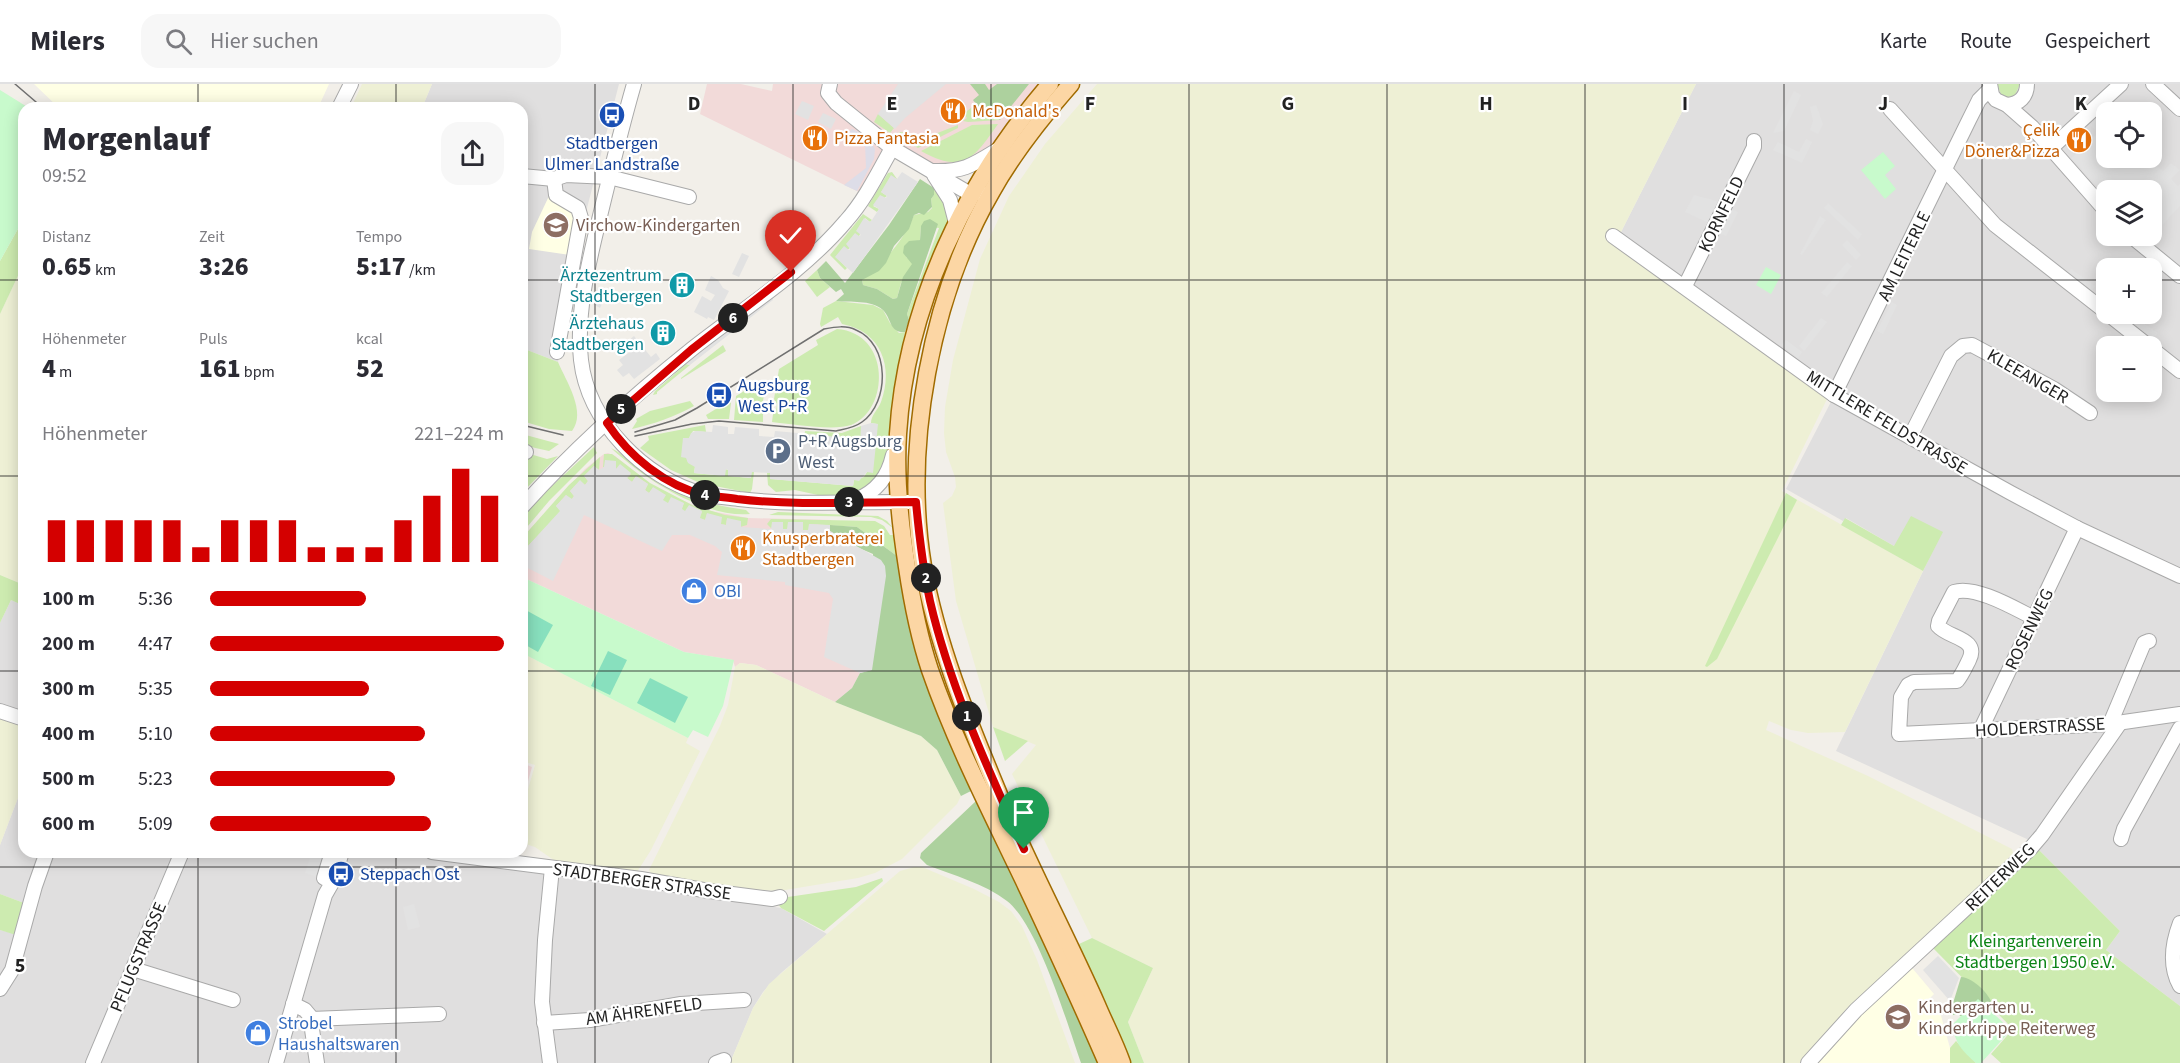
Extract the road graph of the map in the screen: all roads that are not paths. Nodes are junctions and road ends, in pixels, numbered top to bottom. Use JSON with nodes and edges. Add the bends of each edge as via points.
{"nodes":[{"id":1,"x":351,"y":84,"type":"edge"},
{"id":2,"x":634,"y":84,"type":"edge"},
{"id":3,"x":830,"y":84,"type":"edge"},
{"id":4,"x":1050,"y":84,"type":"edge"},
{"id":5,"x":1071,"y":84,"type":"edge"},
{"id":6,"x":2121,"y":84,"type":"edge"},
{"id":7,"x":2153,"y":84,"type":"edge"},
{"id":8,"x":2025,"y":91,"type":"edge"},
{"id":9,"x":1995,"y":94,"type":"edge"},
{"id":10,"x":342,"y":102,"type":"edge"},
{"id":11,"x":1890,"y":109,"type":"dead end"},
{"id":12,"x":2180,"y":109,"type":"edge"},
{"id":13,"x":2032,"y":127,"type":"junction"},
{"id":14,"x":1754,"y":141,"type":"dead end"},
{"id":15,"x":892,"y":148,"type":"junction"},
{"id":16,"x":999,"y":149,"type":"junction"},
{"id":17,"x":2050,"y":149,"type":"junction"},
{"id":18,"x":1945,"y":169,"type":"junction"},
{"id":19,"x":931,"y":171,"type":"junction"},
{"id":20,"x":528,"y":177,"type":"edge"},
{"id":21,"x":609,"y":177,"type":"junction"},
{"id":22,"x":554,"y":179,"type":"junction"},
{"id":23,"x":973,"y":192,"type":"junction"},
{"id":24,"x":991,"y":192,"type":"junction"},
{"id":25,"x":689,"y":197,"type":"dead end"},
{"id":26,"x":2096,"y":200,"type":"edge"},
{"id":27,"x":956,"y":223,"type":"junction"},
{"id":28,"x":1613,"y":236,"type":"dead end"},
{"id":29,"x":2142,"y":246,"type":"edge"},
{"id":30,"x":2180,"y":276,"type":"edge"},
{"id":31,"x":1685,"y":286,"type":"junction"},
{"id":32,"x":2096,"y":305,"type":"edge"},
{"id":33,"x":2121,"y":324,"type":"edge"},
{"id":34,"x":557,"y":352,"type":"dead end"},
{"id":35,"x":2180,"y":371,"type":"edge"},
{"id":36,"x":1834,"y":395,"type":"junction"},
{"id":37,"x":2090,"y":413,"type":"dead end"},
{"id":38,"x":607,"y":423,"type":"junction"},
{"id":39,"x":898,"y":432,"type":"junction"},
{"id":40,"x":1910,"y":437,"type":"junction"},
{"id":41,"x":528,"y":500,"type":"edge"},
{"id":42,"x":851,"y":502,"type":"junction"},
{"id":43,"x":898,"y":502,"type":"junction"},
{"id":44,"x":916,"y":502,"type":"junction"},
{"id":45,"x":2077,"y":528,"type":"junction"},
{"id":46,"x":2180,"y":576,"type":"edge"},
{"id":47,"x":2034,"y":618,"type":"junction"},
{"id":48,"x":2149,"y":641,"type":"dead end"},
{"id":49,"x":0,"y":711,"type":"edge"},
{"id":50,"x":2180,"y":714,"type":"edge"},
{"id":51,"x":18,"y":717,"type":"edge"},
{"id":52,"x":2115,"y":723,"type":"junction"},
{"id":53,"x":2180,"y":728,"type":"edge"},
{"id":54,"x":1980,"y":730,"type":"junction"},
{"id":55,"x":987,"y":785,"type":"junction"},
{"id":56,"x":2121,"y":839,"type":"dead end"},
{"id":57,"x":45,"y":858,"type":"edge"},
{"id":58,"x":179,"y":858,"type":"edge"},
{"id":59,"x":330,"y":858,"type":"edge"},
{"id":60,"x":340,"y":858,"type":"edge"},
{"id":61,"x":477,"y":858,"type":"edge"},
{"id":62,"x":552,"y":868,"type":"junction"},
{"id":63,"x":325,"y":895,"type":"junction"},
{"id":64,"x":780,"y":897,"type":"dead end"},
{"id":65,"x":2180,"y":923,"type":"edge"},
{"id":66,"x":133,"y":969,"type":"junction"},
{"id":67,"x":2180,"y":986,"type":"edge"},
{"id":68,"x":0,"y":988,"type":"edge"},
{"id":69,"x":233,"y":1000,"type":"dead end"},
{"id":70,"x":744,"y":1000,"type":"dead end"},
{"id":71,"x":293,"y":1004,"type":"junction"},
{"id":72,"x":439,"y":1014,"type":"dead end"},
{"id":73,"x":311,"y":1019,"type":"junction"},
{"id":74,"x":544,"y":1023,"type":"junction"},
{"id":75,"x":93,"y":1063,"type":"edge"},
{"id":76,"x":276,"y":1063,"type":"edge"},
{"id":77,"x":317,"y":1063,"type":"edge"},
{"id":78,"x":550,"y":1063,"type":"edge"},
{"id":79,"x":1107,"y":1063,"type":"edge"},
{"id":80,"x":1122,"y":1063,"type":"edge"},
{"id":81,"x":1808,"y":1063,"type":"edge"}],
"edges":[{"from":1,"to":10,"type":"street"},
{"from":2,"to":21,"type":"street"},
{"from":3,"to":15,"type":"street","via":[[828,93],[836,103]]},
{"from":4,"to":16,"type":"main road"},
{"from":5,"to":24,"type":"main road","via":[[1023,142]]},
{"from":6,"to":17,"type":"street"},
{"from":7,"to":12,"type":"street"},
{"from":8,"to":9,"type":"street","name":"AM LEITERLE","via":[[2013,104]]},
{"from":8,"to":13,"type":"street"},
{"from":9,"to":13,"type":"street"},
{"from":9,"to":18,"type":"street","name":"AM LEITERLE","via":[[1971,116]]},
{"from":11,"to":18,"type":"street"},
{"from":13,"to":17,"type":"street"},
{"from":14,"to":31,"type":"street","name":"KORNFELD"},
{"from":15,"to":19,"type":"street"},
{"from":15,"to":38,"type":"street","via":[[848,220],[829,240]]},
{"from":16,"to":19,"type":"street","via":[[968,168]]},
{"from":16,"to":23,"type":"main road"},
{"from":17,"to":26,"type":"street"},
{"from":18,"to":32,"type":"street","via":[[2007,236]]},
{"from":18,"to":36,"type":"street","name":"AM LEITERLE"},
{"from":19,"to":23,"type":"street"},
{"from":19,"to":27,"type":"street","via":[[950,200]]},
{"from":20,"to":22,"type":"street"},
{"from":21,"to":22,"type":"street","via":[[566,175]]},
{"from":21,"to":25,"type":"street"},
{"from":21,"to":38,"type":"street","via":[[586,281],[580,338],[587,382]]},
{"from":22,"to":34,"type":"street","via":[[555,195],[578,208],[581,218]]},
{"from":23,"to":24,"type":"street"},
{"from":23,"to":27,"type":"main road"},
{"from":24,"to":44,"type":"main road","via":[[964,249],[934,339],[925,380]]},
{"from":27,"to":39,"type":"main road","via":[[919,322],[907,366]]},
{"from":28,"to":31,"type":"street","name":"MITTLERE FELDSTRASSE"},
{"from":29,"to":30,"type":"street"},
{"from":31,"to":36,"type":"street","name":"MITTLERE FELDSTRASSE"},
{"from":33,"to":35,"type":"street"},
{"from":36,"to":40,"type":"street","name":"MITTLERE FELDSTRASSE"},
{"from":37,"to":40,"type":"street","name":"KLEEANGER","via":[[1972,345],[1963,346],[1951,356]]},
{"from":38,"to":41,"type":"street"},
{"from":38,"to":42,"type":"street","via":[[624,446],[649,468],[704,495],[786,504]]},
{"from":39,"to":42,"type":"street","via":[[883,482]]},
{"from":39,"to":43,"type":"main road"},
{"from":40,"to":45,"type":"street","name":"MITTLERE FELDSTRASSE"},
{"from":42,"to":43,"type":"street"},
{"from":43,"to":44,"type":"street"},
{"from":43,"to":55,"type":"main road","via":[[911,593],[930,668],[958,741]]},
{"from":44,"to":55,"type":"main road","via":[[930,602]]},
{"from":45,"to":46,"type":"street","name":"MITTLERE FELDSTRASSE"},
{"from":45,"to":47,"type":"street","name":"ROSENWEG"},
{"from":47,"to":54,"type":"street","name":"ROSENWEG"},
{"from":47,"to":54,"type":"street","name":"HOLDERSTRASSE","via":[[1996,599],[1954,592],[1938,626],[1965,641],[1972,654],[1957,681],[1914,682],[1900,697],[1899,734]]},
{"from":48,"to":52,"type":"street","name":"REITERWEG","via":[[2144,643]]},
{"from":49,"to":51,"type":"street"},
{"from":50,"to":52,"type":"street","name":"HOLDERSTRASSE"},
{"from":52,"to":54,"type":"street","name":"HOLDERSTRASSE"},
{"from":52,"to":81,"type":"street","name":"REITERWEG","via":[[2042,836],[1856,1010]]},
{"from":53,"to":56,"type":"street"},
{"from":55,"to":79,"type":"main road"},
{"from":55,"to":80,"type":"main road","via":[[1024,849]]},
{"from":57,"to":68,"type":"street","via":[[12,970]]},
{"from":58,"to":66,"type":"street","name":"PFLUGSTRASSE"},
{"from":59,"to":63,"type":"street","via":[[324,878]]},
{"from":60,"to":63,"type":"street"},
{"from":61,"to":62,"type":"street","name":"STADTBERGER STRASSE"},
{"from":62,"to":64,"type":"street","name":"STADTBERGER STRASSE","via":[[709,891]]},
{"from":62,"to":74,"type":"street","via":[[544,953]]},
{"from":63,"to":71,"type":"street"},
{"from":65,"to":67,"type":"street","via":[[2172,965]]},
{"from":66,"to":69,"type":"street"},
{"from":66,"to":75,"type":"street","name":"PFLUGSTRASSE"},
{"from":70,"to":74,"type":"street","name":"AM ÄHRENFELD","via":[[681,1004],[590,1020]]},
{"from":71,"to":73,"type":"street","via":[[305,1010]]},
{"from":71,"to":76,"type":"street"},
{"from":72,"to":73,"type":"street"},
{"from":73,"to":77,"type":"street"},
{"from":74,"to":78,"type":"street"}]}
